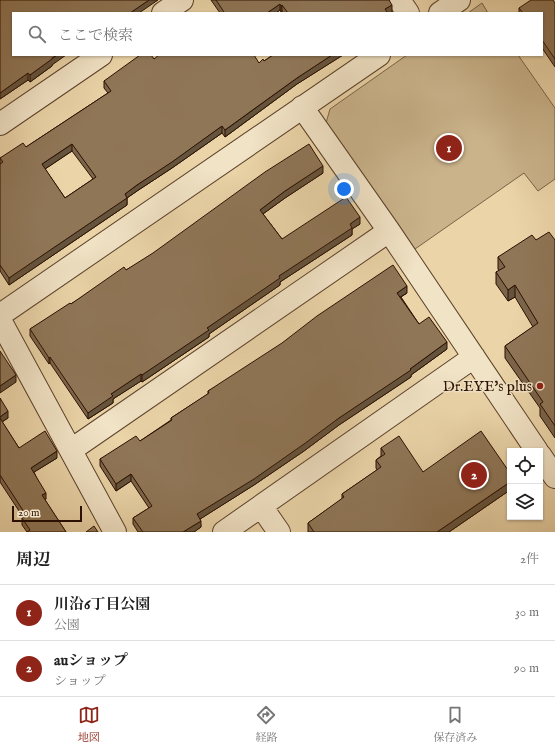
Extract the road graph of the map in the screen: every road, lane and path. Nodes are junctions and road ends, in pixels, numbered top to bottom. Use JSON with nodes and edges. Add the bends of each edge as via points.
{"nodes":[{"id":1,"x":182,"y":0,"type":"edge"},
{"id":2,"x":399,"y":0,"type":"edge"},
{"id":3,"x":459,"y":0,"type":"edge"},
{"id":4,"x":164,"y":12,"type":"edge"},
{"id":5,"x":407,"y":12,"type":"edge"},
{"id":6,"x":441,"y":12,"type":"edge"},
{"id":7,"x":100,"y":56,"type":"edge"},
{"id":8,"x":378,"y":56,"type":"edge"},
{"id":9,"x":302,"y":107,"type":"junction"},
{"id":10,"x":0,"y":124,"type":"edge"},
{"id":11,"x":389,"y":231,"type":"junction"},
{"id":12,"x":0,"y":315,"type":"edge"},
{"id":13,"x":0,"y":320,"type":"edge"},
{"id":14,"x":474,"y":357,"type":"junction"},
{"id":15,"x":535,"y":448,"type":"edge"},
{"id":16,"x":71,"y":450,"type":"junction"},
{"id":17,"x":543,"y":459,"type":"edge"},
{"id":18,"x":555,"y":477,"type":"edge"},
{"id":19,"x":262,"y":506,"type":"junction"},
{"id":20,"x":115,"y":532,"type":"edge"},
{"id":21,"x":224,"y":532,"type":"edge"},
{"id":22,"x":278,"y":532,"type":"edge"}],
"edges":[{"from":1,"to":4,"type":"street"},
{"from":2,"to":5,"type":"street"},
{"from":3,"to":6,"type":"street"},
{"from":7,"to":10,"type":"street"},
{"from":8,"to":9,"type":"street"},
{"from":9,"to":11,"type":"street"},
{"from":9,"to":12,"type":"street"},
{"from":11,"to":14,"type":"street"},
{"from":11,"to":16,"type":"street"},
{"from":13,"to":16,"type":"street"},
{"from":14,"to":15,"type":"street"},
{"from":14,"to":19,"type":"street"},
{"from":16,"to":20,"type":"street"},
{"from":17,"to":18,"type":"street"},
{"from":19,"to":21,"type":"street"},
{"from":19,"to":22,"type":"street"}]}
